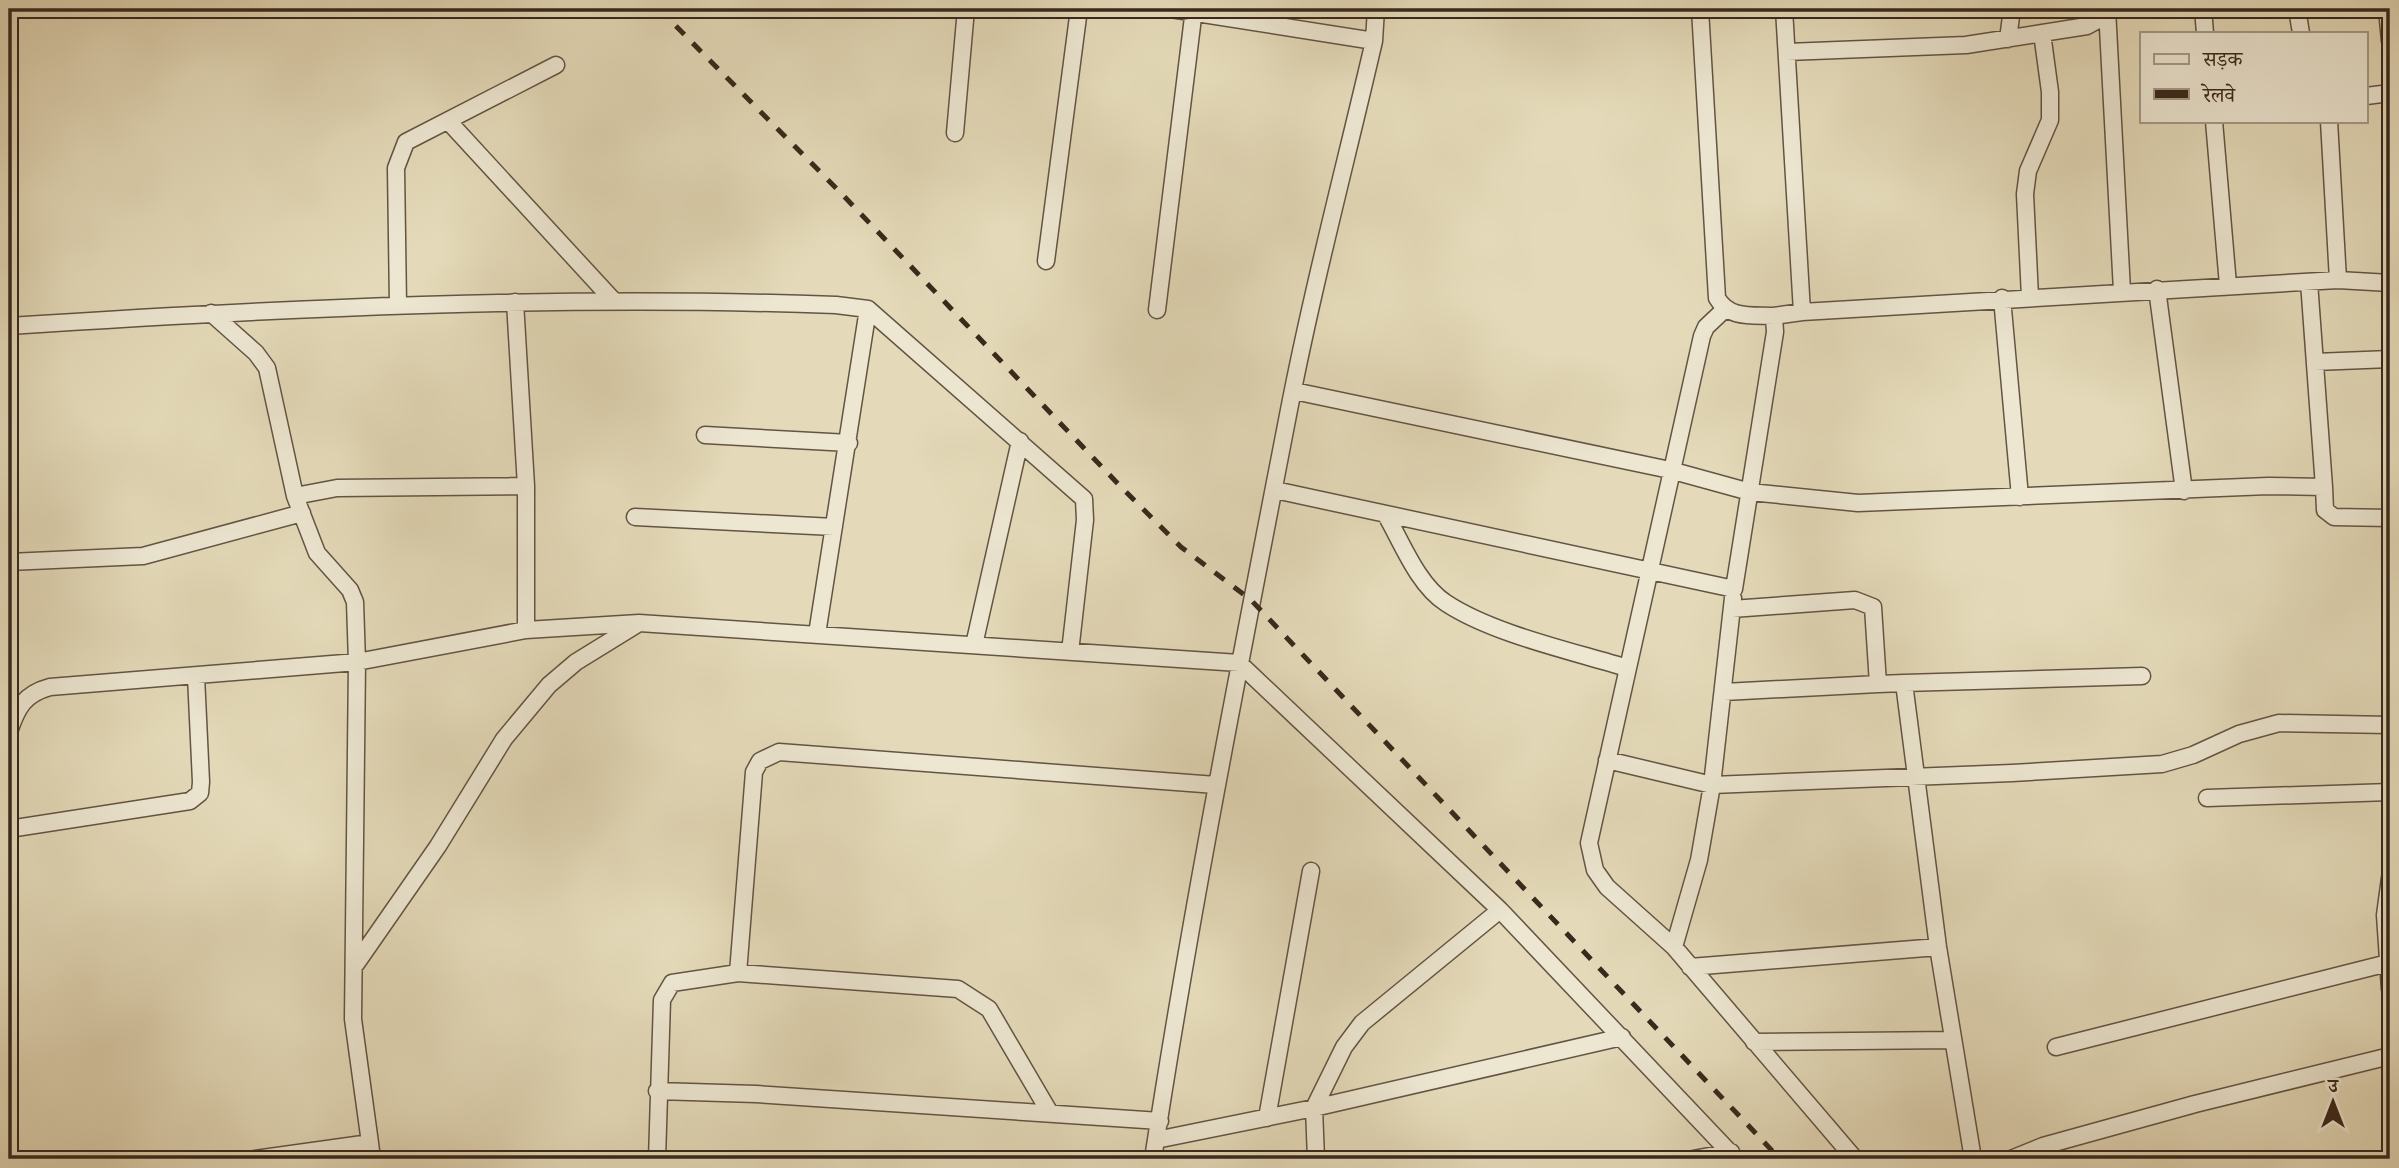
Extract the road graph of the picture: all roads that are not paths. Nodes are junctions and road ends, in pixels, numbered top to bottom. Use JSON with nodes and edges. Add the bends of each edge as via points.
{"nodes":[{"id":1,"x":966,"y":9,"type":"edge"},
{"id":2,"x":1079,"y":9,"type":"edge"},
{"id":3,"x":1171,"y":9,"type":"edge"},
{"id":4,"x":1376,"y":9,"type":"edge"},
{"id":5,"x":1700,"y":9,"type":"edge"},
{"id":6,"x":1784,"y":9,"type":"edge"},
{"id":7,"x":2012,"y":9,"type":"edge"},
{"id":8,"x":2203,"y":9,"type":"edge"},
{"id":9,"x":2297,"y":9,"type":"edge"},
{"id":10,"x":2387,"y":9,"type":"edge"},
{"id":11,"x":1194,"y":10,"type":"edge"},
{"id":12,"x":2107,"y":12,"type":"edge"},
{"id":13,"x":2206,"y":32,"type":"edge"},
{"id":14,"x":2301,"y":32,"type":"edge"},
{"id":15,"x":2042,"y":33,"type":"junction"},
{"id":16,"x":2008,"y":39,"type":"junction"},
{"id":17,"x":1374,"y":41,"type":"junction"},
{"id":18,"x":2390,"y":41,"type":"edge"},
{"id":19,"x":1787,"y":52,"type":"junction"},
{"id":20,"x":556,"y":65,"type":"dead end"},
{"id":21,"x":2390,"y":93,"type":"edge"},
{"id":22,"x":2368,"y":96,"type":"edge"},
{"id":23,"x":2214,"y":122,"type":"edge"},
{"id":24,"x":2329,"y":122,"type":"edge"},
{"id":25,"x":450,"y":123,"type":"junction"},
{"id":26,"x":955,"y":133,"type":"dead end"},
{"id":27,"x":1046,"y":261,"type":"dead end"},
{"id":28,"x":2338,"y":280,"type":"junction"},
{"id":29,"x":2309,"y":282,"type":"junction"},
{"id":30,"x":2390,"y":283,"type":"edge"},
{"id":31,"x":2228,"y":285,"type":"junction"},
{"id":32,"x":2157,"y":289,"type":"junction"},
{"id":33,"x":2122,"y":290,"type":"junction"},
{"id":34,"x":2030,"y":296,"type":"junction"},
{"id":35,"x":612,"y":299,"type":"junction"},
{"id":36,"x":2002,"y":299,"type":"junction"},
{"id":37,"x":515,"y":302,"type":"junction"},
{"id":38,"x":398,"y":305,"type":"junction"},
{"id":39,"x":868,"y":309,"type":"junction"},
{"id":40,"x":1157,"y":310,"type":"dead end"},
{"id":41,"x":1724,"y":310,"type":"junction"},
{"id":42,"x":1802,"y":312,"type":"junction"},
{"id":43,"x":211,"y":313,"type":"junction"},
{"id":44,"x":1774,"y":316,"type":"junction"},
{"id":45,"x":9,"y":326,"type":"edge"},
{"id":46,"x":2390,"y":359,"type":"edge"},
{"id":47,"x":2315,"y":362,"type":"junction"},
{"id":48,"x":1294,"y":391,"type":"junction"},
{"id":49,"x":705,"y":435,"type":"dead end"},
{"id":50,"x":1020,"y":441,"type":"junction"},
{"id":51,"x":849,"y":443,"type":"junction"},
{"id":52,"x":1670,"y":470,"type":"junction"},
{"id":53,"x":526,"y":486,"type":"junction"},
{"id":54,"x":2324,"y":487,"type":"junction"},
{"id":55,"x":1275,"y":490,"type":"junction"},
{"id":56,"x":2184,"y":491,"type":"junction"},
{"id":57,"x":1750,"y":492,"type":"junction"},
{"id":58,"x":295,"y":496,"type":"junction"},
{"id":59,"x":2020,"y":497,"type":"junction"},
{"id":60,"x":302,"y":513,"type":"junction"},
{"id":61,"x":1386,"y":515,"type":"junction"},
{"id":62,"x":635,"y":517,"type":"dead end"},
{"id":63,"x":2390,"y":518,"type":"edge"},
{"id":64,"x":834,"y":527,"type":"junction"},
{"id":65,"x":9,"y":562,"type":"edge"},
{"id":66,"x":1648,"y":573,"type":"junction"},
{"id":67,"x":1734,"y":589,"type":"junction"},
{"id":68,"x":1732,"y":609,"type":"junction"},
{"id":69,"x":639,"y":624,"type":"junction"},
{"id":70,"x":526,"y":630,"type":"junction"},
{"id":71,"x":817,"y":634,"type":"junction"},
{"id":72,"x":974,"y":645,"type":"junction"},
{"id":73,"x":1070,"y":652,"type":"junction"},
{"id":74,"x":358,"y":662,"type":"junction"},
{"id":75,"x":1239,"y":663,"type":"junction"},
{"id":76,"x":1627,"y":668,"type":"junction"},
{"id":77,"x":195,"y":676,"type":"junction"},
{"id":78,"x":2142,"y":676,"type":"dead end"},
{"id":79,"x":1905,"y":683,"type":"junction"},
{"id":80,"x":1878,"y":684,"type":"junction"},
{"id":81,"x":1724,"y":692,"type":"junction"},
{"id":82,"x":2390,"y":725,"type":"edge"},
{"id":83,"x":9,"y":732,"type":"edge"},
{"id":84,"x":1607,"y":760,"type":"junction"},
{"id":85,"x":1916,"y":776,"type":"junction"},
{"id":86,"x":1216,"y":785,"type":"junction"},
{"id":87,"x":1713,"y":785,"type":"junction"},
{"id":88,"x":2390,"y":792,"type":"edge"},
{"id":89,"x":2207,"y":798,"type":"dead end"},
{"id":90,"x":9,"y":829,"type":"edge"},
{"id":91,"x":1311,"y":871,"type":"dead end"},
{"id":92,"x":2390,"y":880,"type":"edge"},
{"id":93,"x":1500,"y":910,"type":"junction"},
{"id":94,"x":1674,"y":947,"type":"junction"},
{"id":95,"x":1938,"y":947,"type":"junction"},
{"id":96,"x":2388,"y":963,"type":"junction"},
{"id":97,"x":356,"y":964,"type":"junction"},
{"id":98,"x":1690,"y":967,"type":"junction"},
{"id":99,"x":738,"y":973,"type":"junction"},
{"id":100,"x":2390,"y":989,"type":"edge"},
{"id":101,"x":1622,"y":1037,"type":"junction"},
{"id":102,"x":1952,"y":1040,"type":"junction"},
{"id":103,"x":1754,"y":1042,"type":"junction"},
{"id":104,"x":2056,"y":1047,"type":"dead end"},
{"id":105,"x":2390,"y":1056,"type":"edge"},
{"id":106,"x":657,"y":1091,"type":"junction"},
{"id":107,"x":1314,"y":1108,"type":"junction"},
{"id":108,"x":1050,"y":1113,"type":"junction"},
{"id":109,"x":1267,"y":1118,"type":"junction"},
{"id":110,"x":1160,"y":1121,"type":"junction"},
{"id":111,"x":1156,"y":1140,"type":"junction"},
{"id":112,"x":371,"y":1151,"type":"edge"},
{"id":113,"x":2045,"y":1153,"type":"edge"},
{"id":114,"x":1733,"y":1156,"type":"edge"},
{"id":115,"x":255,"y":1159,"type":"edge"},
{"id":116,"x":657,"y":1159,"type":"edge"},
{"id":117,"x":1153,"y":1159,"type":"edge"},
{"id":118,"x":1316,"y":1159,"type":"edge"},
{"id":119,"x":1693,"y":1159,"type":"edge"},
{"id":120,"x":1854,"y":1159,"type":"edge"},
{"id":121,"x":1973,"y":1159,"type":"edge"},
{"id":122,"x":2011,"y":1159,"type":"edge"}],
"edges":[{"from":1,"to":26,"type":"street"},
{"from":2,"to":27,"type":"street"},
{"from":3,"to":11,"type":"street"},
{"from":4,"to":17,"type":"street"},
{"from":5,"to":41,"type":"street","via":[[1717,298]]},
{"from":6,"to":19,"type":"street"},
{"from":7,"to":16,"type":"street"},
{"from":8,"to":13,"type":"street"},
{"from":9,"to":14,"type":"street"},
{"from":10,"to":18,"type":"street"},
{"from":11,"to":17,"type":"street"},
{"from":11,"to":40,"type":"street"},
{"from":12,"to":15,"type":"street","via":[[2087,26]]},
{"from":12,"to":33,"type":"street"},
{"from":15,"to":16,"type":"street"},
{"from":15,"to":34,"type":"street","via":[[2050,120],[2028,171],[2025,194]]},
{"from":16,"to":19,"type":"street","via":[[1966,45]]},
{"from":17,"to":48,"type":"street"},
{"from":19,"to":42,"type":"street"},
{"from":20,"to":25,"type":"street"},
{"from":21,"to":22,"type":"street"},
{"from":23,"to":31,"type":"street"},
{"from":24,"to":28,"type":"street"},
{"from":25,"to":35,"type":"street"},
{"from":25,"to":38,"type":"street","via":[[406,142],[398,157]]},
{"from":28,"to":29,"type":"street"},
{"from":28,"to":30,"type":"street"},
{"from":29,"to":31,"type":"street"},
{"from":29,"to":47,"type":"street"},
{"from":31,"to":32,"type":"street"},
{"from":32,"to":33,"type":"street"},
{"from":32,"to":56,"type":"street"},
{"from":33,"to":34,"type":"street"},
{"from":34,"to":36,"type":"street"},
{"from":35,"to":37,"type":"street"},
{"from":35,"to":39,"type":"street"},
{"from":36,"to":42,"type":"street"},
{"from":36,"to":59,"type":"street"},
{"from":37,"to":38,"type":"street"},
{"from":37,"to":53,"type":"street"},
{"from":38,"to":43,"type":"street"},
{"from":39,"to":50,"type":"street"},
{"from":39,"to":51,"type":"street"},
{"from":41,"to":44,"type":"street"},
{"from":41,"to":52,"type":"street","via":[[1702,335]]},
{"from":42,"to":44,"type":"street"},
{"from":43,"to":45,"type":"street"},
{"from":43,"to":58,"type":"street","via":[[267,368]]},
{"from":44,"to":57,"type":"street"},
{"from":46,"to":47,"type":"street"},
{"from":47,"to":54,"type":"street"},
{"from":48,"to":52,"type":"street"},
{"from":48,"to":55,"type":"street"},
{"from":49,"to":51,"type":"street"},
{"from":50,"to":72,"type":"street"},
{"from":50,"to":73,"type":"street","via":[[1084,499]]},
{"from":51,"to":64,"type":"street"},
{"from":52,"to":57,"type":"street"},
{"from":52,"to":66,"type":"street"},
{"from":53,"to":58,"type":"street","via":[[337,488]]},
{"from":53,"to":70,"type":"street"},
{"from":54,"to":56,"type":"street"},
{"from":54,"to":63,"type":"street","via":[[2325,510],[2334,517]]},
{"from":55,"to":61,"type":"street"},
{"from":55,"to":75,"type":"street"},
{"from":56,"to":59,"type":"street"},
{"from":57,"to":59,"type":"street","via":[[1858,503]]},
{"from":57,"to":67,"type":"street"},
{"from":58,"to":60,"type":"street"},
{"from":60,"to":65,"type":"street","via":[[143,556]]},
{"from":60,"to":74,"type":"street","via":[[317,553],[355,602]]},
{"from":61,"to":66,"type":"street"},
{"from":61,"to":76,"type":"street","via":[[1424,581],[1445,602],[1499,627]]},
{"from":62,"to":64,"type":"street"},
{"from":64,"to":71,"type":"street"},
{"from":66,"to":67,"type":"street"},
{"from":66,"to":76,"type":"street"},
{"from":67,"to":68,"type":"street"},
{"from":68,"to":80,"type":"street","via":[[1855,600],[1867,603],[1873,607]]},
{"from":68,"to":81,"type":"street"},
{"from":69,"to":70,"type":"street"},
{"from":69,"to":71,"type":"street"},
{"from":69,"to":97,"type":"street","via":[[576,662],[549,685],[504,739],[438,846]]},
{"from":70,"to":74,"type":"street"},
{"from":71,"to":72,"type":"street"},
{"from":72,"to":73,"type":"street"},
{"from":73,"to":75,"type":"street"},
{"from":74,"to":77,"type":"street"},
{"from":74,"to":97,"type":"street"},
{"from":75,"to":86,"type":"street"},
{"from":75,"to":93,"type":"street"},
{"from":76,"to":84,"type":"street"},
{"from":77,"to":83,"type":"street","via":[[35,691],[18,706]]},
{"from":77,"to":90,"type":"street","via":[[200,793],[190,801]]},
{"from":78,"to":79,"type":"street"},
{"from":79,"to":80,"type":"street"},
{"from":79,"to":85,"type":"street"},
{"from":80,"to":81,"type":"street"},
{"from":81,"to":87,"type":"street"},
{"from":82,"to":85,"type":"street","via":[[2279,723],[2162,764]]},
{"from":84,"to":87,"type":"street"},
{"from":84,"to":94,"type":"street","via":[[1589,843],[1595,870],[1607,887]]},
{"from":85,"to":87,"type":"street"},
{"from":85,"to":95,"type":"street"},
{"from":86,"to":99,"type":"street","via":[[779,752],[760,761],[754,772]]},
{"from":86,"to":110,"type":"street"},
{"from":87,"to":94,"type":"street","via":[[1699,860]]},
{"from":88,"to":89,"type":"street"},
{"from":91,"to":109,"type":"street"},
{"from":92,"to":96,"type":"street","via":[[2385,915]]},
{"from":93,"to":101,"type":"street"},
{"from":93,"to":107,"type":"street","via":[[1362,1024],[1344,1047]]},
{"from":94,"to":98,"type":"street"},
{"from":95,"to":98,"type":"street"},
{"from":95,"to":102,"type":"street"},
{"from":96,"to":100,"type":"street"},
{"from":96,"to":104,"type":"street"},
{"from":97,"to":112,"type":"street","via":[[353,1019]]},
{"from":98,"to":103,"type":"street"},
{"from":99,"to":106,"type":"street","via":[[672,983],[667,988],[662,1000]]},
{"from":99,"to":108,"type":"street","via":[[958,989],[974,996],[989,1009]]},
{"from":101,"to":107,"type":"street"},
{"from":101,"to":114,"type":"street"},
{"from":102,"to":103,"type":"street"},
{"from":102,"to":121,"type":"street"},
{"from":103,"to":120,"type":"street"},
{"from":105,"to":113,"type":"street","via":[[2195,1104]]},
{"from":106,"to":108,"type":"street"},
{"from":106,"to":116,"type":"street"},
{"from":107,"to":109,"type":"street"},
{"from":107,"to":118,"type":"street"},
{"from":108,"to":110,"type":"street"},
{"from":109,"to":111,"type":"street"},
{"from":110,"to":111,"type":"street"},
{"from":111,"to":117,"type":"street"},
{"from":112,"to":115,"type":"street"},
{"from":113,"to":122,"type":"street"},
{"from":114,"to":119,"type":"street"}]}
